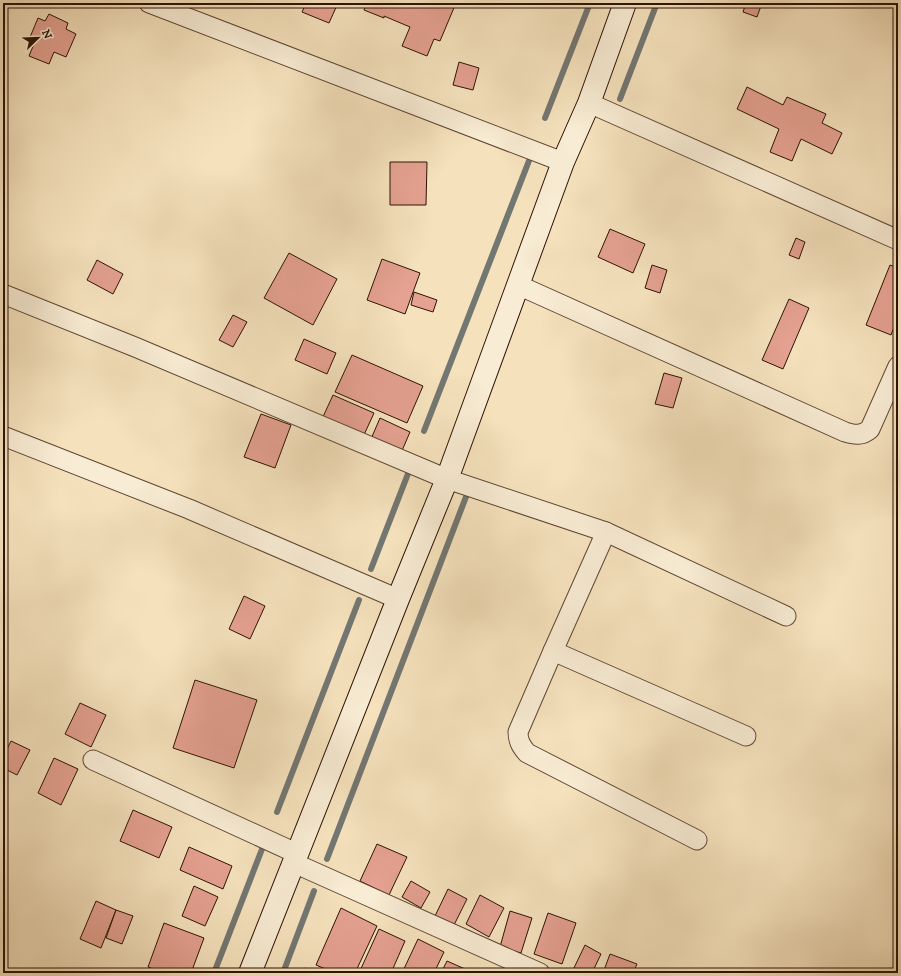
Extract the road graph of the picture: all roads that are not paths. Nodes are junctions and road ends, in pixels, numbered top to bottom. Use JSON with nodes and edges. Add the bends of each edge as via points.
{"nodes":[{"id":1,"x":149,"y":3,"type":"edge"},
{"id":2,"x":625,"y":3,"type":"edge"},
{"id":3,"x":589,"y":103,"type":"junction"},
{"id":4,"x":563,"y":162,"type":"junction"},
{"id":5,"x":898,"y":240,"type":"edge"},
{"id":6,"x":518,"y":285,"type":"junction"},
{"id":7,"x":3,"y":294,"type":"edge"},
{"id":8,"x":898,"y":366,"type":"edge"},
{"id":9,"x":3,"y":436,"type":"edge"},
{"id":10,"x":447,"y":479,"type":"junction"},
{"id":11,"x":606,"y":532,"type":"junction"},
{"id":12,"x":398,"y":599,"type":"junction"},
{"id":13,"x":786,"y":616,"type":"dead end"},
{"id":14,"x":553,"y":650,"type":"junction"},
{"id":15,"x":746,"y":736,"type":"dead end"},
{"id":16,"x":93,"y":760,"type":"dead end"},
{"id":17,"x":697,"y":840,"type":"dead end"},
{"id":18,"x":296,"y":859,"type":"junction"},
{"id":19,"x":250,"y":973,"type":"edge"},
{"id":20,"x":540,"y":973,"type":"edge"}],
"edges":[{"from":1,"to":4,"type":"street"},
{"from":2,"to":3,"type":"street"},
{"from":3,"to":4,"type":"street"},
{"from":3,"to":5,"type":"street"},
{"from":4,"to":6,"type":"street"},
{"from":6,"to":8,"type":"street","via":[[854,435],[864,434],[870,429]]},
{"from":6,"to":10,"type":"street"},
{"from":7,"to":10,"type":"street"},
{"from":9,"to":12,"type":"street","via":[[188,509]]},
{"from":10,"to":11,"type":"street"},
{"from":10,"to":12,"type":"street"},
{"from":11,"to":13,"type":"street"},
{"from":11,"to":14,"type":"street"},
{"from":12,"to":18,"type":"street"},
{"from":14,"to":15,"type":"street"},
{"from":14,"to":17,"type":"street","via":[[518,732],[518,740],[522,747],[527,753]]},
{"from":16,"to":18,"type":"street"},
{"from":18,"to":19,"type":"street"},
{"from":18,"to":20,"type":"street"}]}
